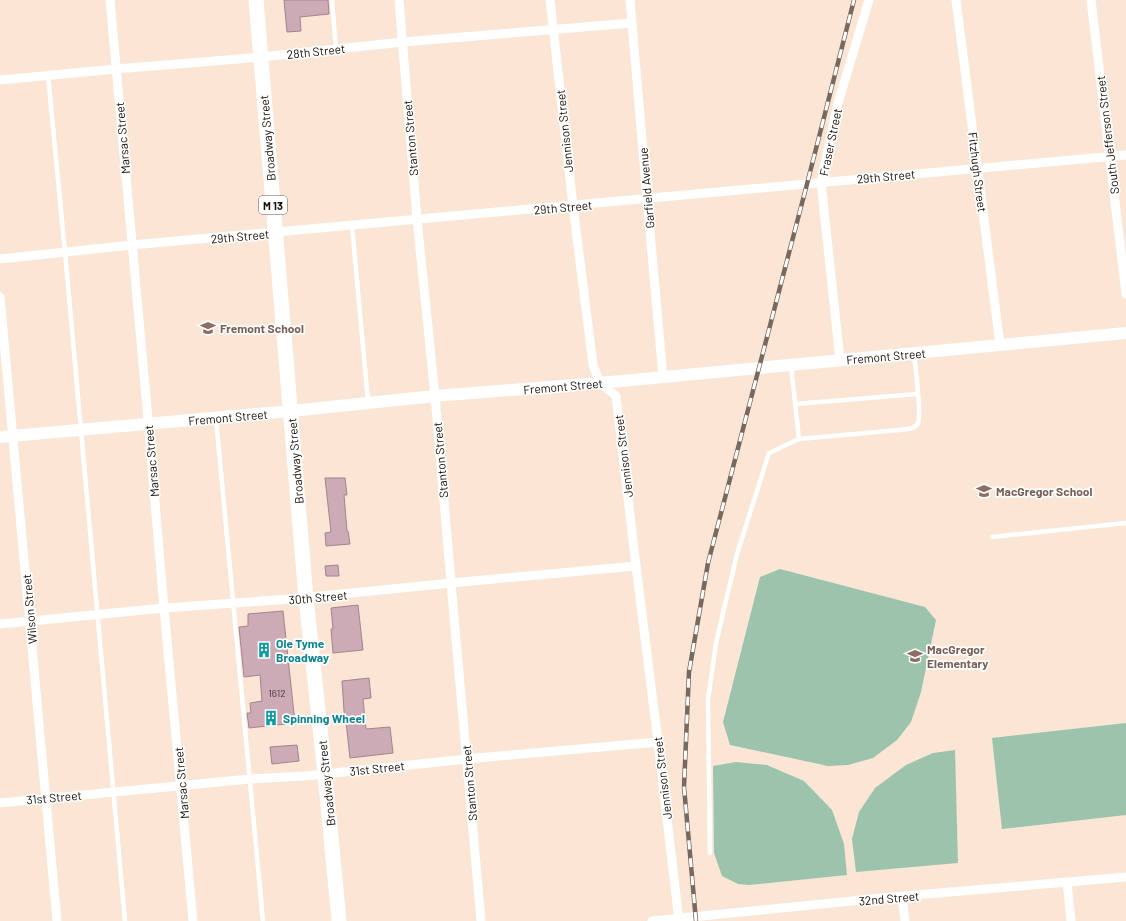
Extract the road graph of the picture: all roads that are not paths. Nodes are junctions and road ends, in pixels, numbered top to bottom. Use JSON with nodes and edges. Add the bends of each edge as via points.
{"nodes":[{"id":1,"x":110,"y":0,"type":"edge"},
{"id":2,"x":256,"y":0,"type":"edge"},
{"id":3,"x":332,"y":0,"type":"edge"},
{"id":4,"x":399,"y":0,"type":"edge"},
{"id":5,"x":550,"y":0,"type":"edge"},
{"id":6,"x":630,"y":0,"type":"edge"},
{"id":7,"x":869,"y":0,"type":"edge"},
{"id":8,"x":956,"y":0,"type":"edge"},
{"id":9,"x":1091,"y":0,"type":"edge"},
{"id":10,"x":632,"y":23,"type":"junction"},
{"id":11,"x":553,"y":28,"type":"junction"},
{"id":12,"x":403,"y":42,"type":"junction"},
{"id":13,"x":336,"y":49,"type":"junction"},
{"id":14,"x":261,"y":57,"type":"junction"},
{"id":15,"x":116,"y":69,"type":"junction"},
{"id":16,"x":48,"y":75,"type":"junction"},
{"id":17,"x":0,"y":80,"type":"edge"},
{"id":18,"x":1126,"y":155,"type":"edge"},
{"id":19,"x":1110,"y":156,"type":"junction"},
{"id":20,"x":977,"y":168,"type":"junction"},
{"id":21,"x":821,"y":182,"type":"junction"},
{"id":22,"x":647,"y":198,"type":"junction"},
{"id":23,"x":573,"y":206,"type":"junction"},
{"id":24,"x":417,"y":219,"type":"junction"},
{"id":25,"x":352,"y":226,"type":"junction"},
{"id":26,"x":275,"y":232,"type":"junction"},
{"id":27,"x":132,"y":245,"type":"junction"},
{"id":28,"x":65,"y":252,"type":"junction"},
{"id":29,"x":0,"y":259,"type":"edge"},
{"id":30,"x":1126,"y":294,"type":"edge"},
{"id":31,"x":0,"y":297,"type":"edge"},
{"id":32,"x":1126,"y":333,"type":"edge"},
{"id":33,"x":1000,"y":345,"type":"junction"},
{"id":34,"x":914,"y":353,"type":"junction"},
{"id":35,"x":840,"y":360,"type":"junction"},
{"id":36,"x":791,"y":364,"type":"junction"},
{"id":37,"x":664,"y":377,"type":"junction"},
{"id":38,"x":600,"y":383,"type":"junction"},
{"id":39,"x":918,"y":394,"type":"junction"},
{"id":40,"x":435,"y":396,"type":"junction"},
{"id":41,"x":368,"y":403,"type":"junction"},
{"id":42,"x":795,"y":404,"type":"junction"},
{"id":43,"x":291,"y":411,"type":"junction"},
{"id":44,"x":216,"y":418,"type":"junction"},
{"id":45,"x":148,"y":424,"type":"junction"},
{"id":46,"x":81,"y":430,"type":"junction"},
{"id":47,"x":13,"y":436,"type":"junction"},
{"id":48,"x":0,"y":437,"type":"edge"},
{"id":49,"x":799,"y":439,"type":"junction"},
{"id":50,"x":1126,"y":523,"type":"edge"},
{"id":51,"x":992,"y":537,"type":"dead end"},
{"id":52,"x":636,"y":566,"type":"junction"},
{"id":53,"x":451,"y":584,"type":"junction"},
{"id":54,"x":306,"y":598,"type":"junction"},
{"id":55,"x":233,"y":604,"type":"junction"},
{"id":56,"x":164,"y":608,"type":"junction"},
{"id":57,"x":97,"y":615,"type":"junction"},
{"id":58,"x":30,"y":622,"type":"junction"},
{"id":59,"x":0,"y":624,"type":"edge"},
{"id":60,"x":658,"y":742,"type":"junction"},
{"id":61,"x":466,"y":759,"type":"junction"},
{"id":62,"x":325,"y":774,"type":"junction"},
{"id":63,"x":250,"y":780,"type":"junction"},
{"id":64,"x":181,"y":786,"type":"junction"},
{"id":65,"x":113,"y":792,"type":"junction"},
{"id":66,"x":46,"y":798,"type":"junction"},
{"id":67,"x":0,"y":803,"type":"edge"},
{"id":68,"x":710,"y":854,"type":"dead end"},
{"id":69,"x":1126,"y":876,"type":"edge"},
{"id":70,"x":1066,"y":882,"type":"junction"},
{"id":71,"x":902,"y":897,"type":"junction"},
{"id":72,"x":679,"y":920,"type":"edge"},
{"id":73,"x":57,"y":921,"type":"edge"},
{"id":74,"x":125,"y":921,"type":"edge"},
{"id":75,"x":193,"y":921,"type":"edge"},
{"id":76,"x":263,"y":921,"type":"edge"},
{"id":77,"x":339,"y":921,"type":"edge"},
{"id":78,"x":481,"y":921,"type":"edge"},
{"id":79,"x":652,"y":921,"type":"edge"},
{"id":80,"x":905,"y":921,"type":"edge"},
{"id":81,"x":1071,"y":921,"type":"edge"}],
"edges":[{"from":1,"to":15,"type":"street","name":"Marsac Street"},
{"from":2,"to":14,"type":"main road","name":"Broadway Street","number":"M 13"},
{"from":3,"to":13,"type":"lane"},
{"from":4,"to":12,"type":"street","name":"Stanton Street"},
{"from":5,"to":11,"type":"street","name":"Jennison Street"},
{"from":6,"to":10,"type":"street","name":"Garfield Avenue"},
{"from":7,"to":21,"type":"street","name":"Fraser Street","via":[[838,103]]},
{"from":8,"to":20,"type":"street","name":"Fitzhugh Street"},
{"from":9,"to":19,"type":"street","name":"South Jefferson Street"},
{"from":10,"to":11,"type":"street","name":"28th Street"},
{"from":10,"to":22,"type":"street","name":"Garfield Avenue"},
{"from":11,"to":12,"type":"street","name":"28th Street"},
{"from":11,"to":23,"type":"street","name":"Jennison Street"},
{"from":12,"to":13,"type":"street","name":"28th Street"},
{"from":12,"to":24,"type":"street","name":"Stanton Street"},
{"from":13,"to":14,"type":"street","name":"28th Street"},
{"from":14,"to":15,"type":"street","name":"28th Street"},
{"from":14,"to":26,"type":"main road","name":"Broadway Street","number":"M 13"},
{"from":15,"to":16,"type":"street","name":"28th Street"},
{"from":15,"to":27,"type":"street","name":"Marsac Street"},
{"from":16,"to":17,"type":"street","name":"28th Street"},
{"from":16,"to":28,"type":"lane"},
{"from":18,"to":19,"type":"street","name":"29th Street"},
{"from":19,"to":20,"type":"street","name":"29th Street"},
{"from":19,"to":30,"type":"street","name":"South Jefferson Street"},
{"from":20,"to":21,"type":"street","name":"29th Street"},
{"from":20,"to":33,"type":"street","name":"Fitzhugh Street"},
{"from":21,"to":22,"type":"street","name":"29th Street"},
{"from":21,"to":35,"type":"street","name":"Fraser Street"},
{"from":22,"to":23,"type":"street","name":"29th Street"},
{"from":22,"to":37,"type":"street","name":"Garfield Avenue"},
{"from":23,"to":24,"type":"street","name":"29th Street"},
{"from":23,"to":38,"type":"street","name":"Jennison Street","via":[[593,365]]},
{"from":24,"to":25,"type":"street","name":"29th Street"},
{"from":24,"to":40,"type":"street","name":"Stanton Street"},
{"from":25,"to":26,"type":"street","name":"29th Street"},
{"from":25,"to":41,"type":"lane"},
{"from":26,"to":27,"type":"street","name":"29th Street"},
{"from":26,"to":43,"type":"main road","name":"Broadway Street","number":"M 13"},
{"from":27,"to":28,"type":"street","name":"29th Street"},
{"from":27,"to":45,"type":"street","name":"Marsac Street"},
{"from":28,"to":29,"type":"street","name":"29th Street"},
{"from":28,"to":46,"type":"lane"},
{"from":31,"to":47,"type":"street","name":"Wilson Street"},
{"from":32,"to":33,"type":"street","name":"Fremont Street"},
{"from":33,"to":34,"type":"street","name":"Fremont Street"},
{"from":34,"to":35,"type":"street","name":"Fremont Street"},
{"from":34,"to":39,"type":"lane"},
{"from":35,"to":36,"type":"street","name":"Fremont Street"},
{"from":36,"to":37,"type":"street","name":"Fremont Street"},
{"from":36,"to":42,"type":"lane"},
{"from":37,"to":38,"type":"street","name":"Fremont Street"},
{"from":38,"to":40,"type":"street","name":"Fremont Street"},
{"from":38,"to":52,"type":"street","name":"Jennison Street","via":[[616,396]]},
{"from":39,"to":42,"type":"lane"},
{"from":39,"to":49,"type":"lane","via":[[918,422],[911,428]]},
{"from":40,"to":41,"type":"street","name":"Fremont Street"},
{"from":40,"to":53,"type":"street","name":"Stanton Street"},
{"from":41,"to":43,"type":"street","name":"Fremont Street"},
{"from":42,"to":49,"type":"lane"},
{"from":43,"to":44,"type":"street","name":"Fremont Street"},
{"from":43,"to":54,"type":"main road","name":"Broadway Street","number":"M 13"},
{"from":44,"to":45,"type":"street","name":"Fremont Street"},
{"from":44,"to":55,"type":"lane"},
{"from":45,"to":46,"type":"street","name":"Fremont Street"},
{"from":45,"to":56,"type":"street","name":"Marsac Street"},
{"from":46,"to":47,"type":"street","name":"Fremont Street"},
{"from":46,"to":57,"type":"lane"},
{"from":47,"to":48,"type":"street","name":"Fremont Street"},
{"from":47,"to":58,"type":"street","name":"Wilson Street"},
{"from":49,"to":68,"type":"lane","via":[[769,453],[737,554],[716,643],[708,700]]},
{"from":50,"to":51,"type":"lane"},
{"from":52,"to":53,"type":"street","name":"30th Street"},
{"from":52,"to":60,"type":"street","name":"Jennison Street"},
{"from":53,"to":54,"type":"street","name":"30th Street"},
{"from":53,"to":61,"type":"street","name":"Stanton Street"},
{"from":54,"to":55,"type":"street","name":"30th Street"},
{"from":54,"to":62,"type":"main road","name":"Broadway Street","number":"M 13"},
{"from":55,"to":56,"type":"street","name":"30th Street"},
{"from":55,"to":63,"type":"lane"},
{"from":56,"to":57,"type":"street","name":"30th Street"},
{"from":56,"to":64,"type":"street","name":"Marsac Street"},
{"from":57,"to":58,"type":"street","name":"30th Street"},
{"from":57,"to":65,"type":"lane"},
{"from":58,"to":59,"type":"street","name":"30th Street"},
{"from":58,"to":66,"type":"street","name":"Wilson Street"},
{"from":60,"to":61,"type":"street","name":"31st Street"},
{"from":60,"to":72,"type":"street","name":"Jennison Street"},
{"from":61,"to":62,"type":"street","name":"31st Street"},
{"from":61,"to":78,"type":"street","name":"Stanton Street"},
{"from":62,"to":63,"type":"street","name":"31st Street"},
{"from":62,"to":77,"type":"main road","name":"Broadway Street","number":"M 13"},
{"from":63,"to":64,"type":"street","name":"31st Street"},
{"from":63,"to":76,"type":"lane"},
{"from":64,"to":65,"type":"street","name":"31st Street"},
{"from":64,"to":75,"type":"street","name":"Marsac Street"},
{"from":65,"to":66,"type":"street","name":"31st Street"},
{"from":65,"to":74,"type":"lane"},
{"from":66,"to":67,"type":"street","name":"31st Street"},
{"from":66,"to":73,"type":"street","name":"Wilson Street"},
{"from":69,"to":70,"type":"street","name":"32nd Street"},
{"from":70,"to":71,"type":"street","name":"32nd Street"},
{"from":70,"to":81,"type":"street"},
{"from":71,"to":72,"type":"street","name":"32nd Street"},
{"from":71,"to":80,"type":"street"},
{"from":72,"to":79,"type":"street","name":"32nd Street"}]}
